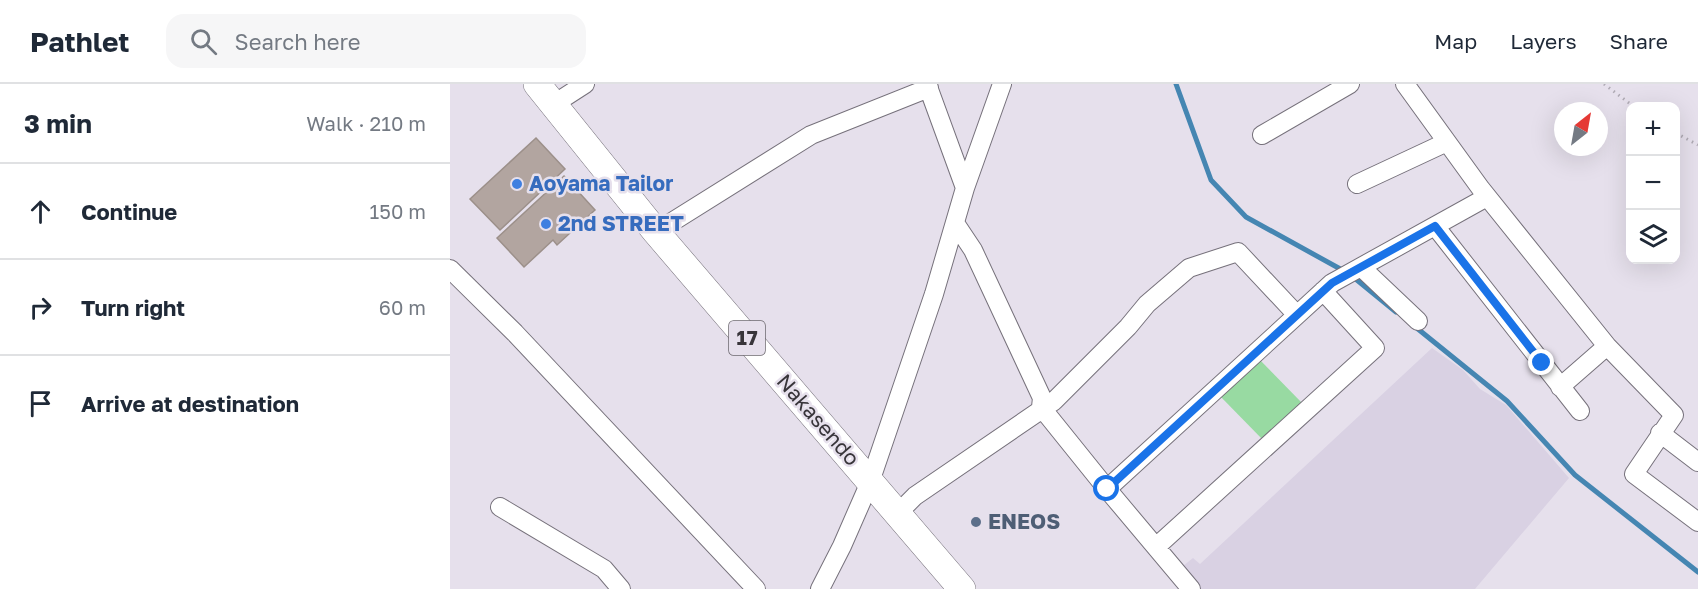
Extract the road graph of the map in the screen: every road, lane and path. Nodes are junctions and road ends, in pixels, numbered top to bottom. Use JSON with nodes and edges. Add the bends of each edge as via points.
{"nodes":[{"id":1,"x":585,"y":84,"type":"edge"},
{"id":2,"x":1002,"y":84,"type":"edge"},
{"id":3,"x":1350,"y":84,"type":"edge"},
{"id":4,"x":1405,"y":84,"type":"edge"},
{"id":5,"x":1604,"y":84,"type":"edge"},
{"id":6,"x":928,"y":86,"type":"edge"},
{"id":7,"x":546,"y":94,"type":"edge"},
{"id":8,"x":1627,"y":102,"type":"edge"},
{"id":9,"x":1262,"y":135,"type":"dead end"},
{"id":10,"x":1680,"y":135,"type":"edge"},
{"id":11,"x":1447,"y":142,"type":"junction"},
{"id":12,"x":1698,"y":145,"type":"edge"},
{"id":13,"x":1357,"y":184,"type":"dead end"},
{"id":14,"x":965,"y":188,"type":"junction"},
{"id":15,"x":1487,"y":197,"type":"junction"},
{"id":16,"x":955,"y":223,"type":"junction"},
{"id":17,"x":1435,"y":226,"type":"junction"},
{"id":18,"x":656,"y":232,"type":"junction"},
{"id":19,"x":450,"y":269,"type":"edge"},
{"id":20,"x":1351,"y":272,"type":"junction"},
{"id":21,"x":1323,"y":291,"type":"junction"},
{"id":22,"x":1297,"y":315,"type":"junction"},
{"id":23,"x":1418,"y":321,"type":"dead end"},
{"id":24,"x":1607,"y":346,"type":"junction"},
{"id":25,"x":1560,"y":387,"type":"junction"},
{"id":26,"x":1041,"y":408,"type":"junction"},
{"id":27,"x":1580,"y":411,"type":"dead end"},
{"id":28,"x":1660,"y":433,"type":"junction"},
{"id":29,"x":1698,"y":462,"type":"edge"},
{"id":30,"x":870,"y":482,"type":"junction"},
{"id":31,"x":1107,"y":489,"type":"junction"},
{"id":32,"x":500,"y":507,"type":"dead end"},
{"id":33,"x":897,"y":514,"type":"junction"},
{"id":34,"x":1698,"y":522,"type":"edge"},
{"id":35,"x":1156,"y":547,"type":"junction"},
{"id":36,"x":615,"y":587,"type":"edge"},
{"id":37,"x":756,"y":589,"type":"edge"},
{"id":38,"x":820,"y":589,"type":"edge"},
{"id":39,"x":962,"y":589,"type":"edge"},
{"id":40,"x":1191,"y":589,"type":"edge"}],
"edges":[{"from":1,"to":7,"type":"street"},
{"from":2,"to":14,"type":"street"},
{"from":3,"to":9,"type":"street"},
{"from":4,"to":11,"type":"street"},
{"from":5,"to":8,"type":"path"},
{"from":6,"to":14,"type":"street"},
{"from":6,"to":18,"type":"street","via":[[811,135]]},
{"from":7,"to":18,"type":"highway","name":"Nakasendo","number":"17"},
{"from":10,"to":12,"type":"path"},
{"from":11,"to":13,"type":"street"},
{"from":11,"to":15,"type":"street"},
{"from":14,"to":16,"type":"street"},
{"from":15,"to":17,"type":"street"},
{"from":15,"to":24,"type":"street"},
{"from":16,"to":26,"type":"street","via":[[973,250],[1042,398]]},
{"from":16,"to":30,"type":"street"},
{"from":17,"to":20,"type":"street"},
{"from":17,"to":25,"type":"street"},
{"from":18,"to":30,"type":"highway","name":"Nakasendo","number":"17"},
{"from":19,"to":37,"type":"street"},
{"from":20,"to":21,"type":"street"},
{"from":20,"to":23,"type":"street"},
{"from":21,"to":22,"type":"street"},
{"from":21,"to":35,"type":"street","via":[[1375,348]]},
{"from":22,"to":26,"type":"street","via":[[1238,252],[1189,268],[1147,304],[1054,401]]},
{"from":22,"to":31,"type":"street"},
{"from":24,"to":25,"type":"street"},
{"from":24,"to":28,"type":"street","via":[[1674,415]]},
{"from":25,"to":27,"type":"street"},
{"from":26,"to":31,"type":"street"},
{"from":26,"to":33,"type":"street","via":[[915,496]]},
{"from":28,"to":29,"type":"street"},
{"from":28,"to":34,"type":"street","via":[[1634,474]]},
{"from":30,"to":33,"type":"highway","name":"Nakasendo","number":"17"},
{"from":30,"to":38,"type":"street"},
{"from":31,"to":35,"type":"street"},
{"from":32,"to":36,"type":"street","via":[[604,569]]},
{"from":33,"to":39,"type":"highway","name":"Nakasendo","number":"17"},
{"from":35,"to":40,"type":"street"}]}
